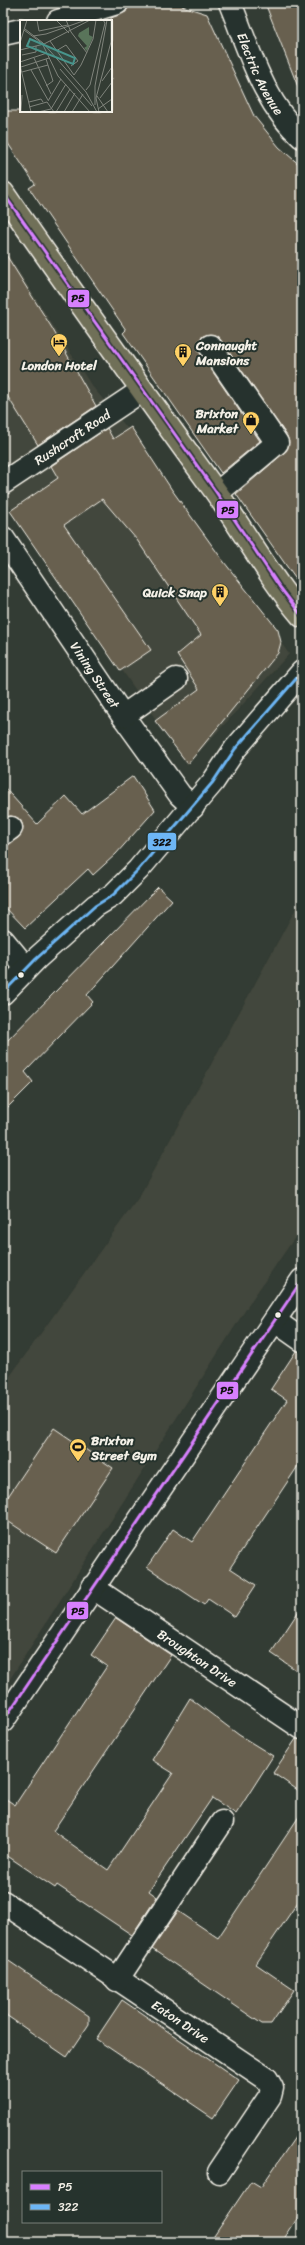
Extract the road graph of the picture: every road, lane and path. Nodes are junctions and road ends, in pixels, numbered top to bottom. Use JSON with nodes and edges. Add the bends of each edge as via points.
{"nodes":[{"id":1,"x":117,"y":3,"type":"edge"},
{"id":2,"x":230,"y":3,"type":"edge"},
{"id":3,"x":61,"y":20,"type":"edge"},
{"id":4,"x":20,"y":30,"type":"edge"},
{"id":5,"x":3,"y":34,"type":"edge"},
{"id":6,"x":302,"y":137,"type":"edge"},
{"id":7,"x":3,"y":193,"type":"edge"},
{"id":8,"x":210,"y":346,"type":"dead end"},
{"id":9,"x":141,"y":391,"type":"junction"},
{"id":10,"x":281,"y":449,"type":"dead end"},
{"id":11,"x":3,"y":483,"type":"edge"},
{"id":12,"x":219,"y":497,"type":"junction"},
{"id":13,"x":3,"y":538,"type":"edge"},
{"id":14,"x":302,"y":616,"type":"edge"},
{"id":15,"x":302,"y":672,"type":"edge"},
{"id":16,"x":176,"y":679,"type":"dead end"},
{"id":17,"x":123,"y":716,"type":"junction"},
{"id":18,"x":193,"y":807,"type":"junction"},
{"id":19,"x":3,"y":940,"type":"edge"},
{"id":20,"x":26,"y":968,"type":"junction"},
{"id":21,"x":3,"y":993,"type":"edge"},
{"id":22,"x":302,"y":1280,"type":"edge"},
{"id":23,"x":275,"y":1321,"type":"junction"},
{"id":24,"x":302,"y":1340,"type":"edge"},
{"id":25,"x":92,"y":1587,"type":"junction"},
{"id":26,"x":3,"y":1721,"type":"edge"},
{"id":27,"x":301,"y":1725,"type":"edge"},
{"id":28,"x":222,"y":1822,"type":"dead end"},
{"id":29,"x":3,"y":1902,"type":"edge"},
{"id":30,"x":116,"y":1980,"type":"junction"},
{"id":31,"x":219,"y":2172,"type":"dead end"}],
"edges":[{"from":1,"to":3,"type":"street"},
{"from":2,"to":6,"type":"street","name":"Electric Avenue","via":[[266,91],[288,125]]},
{"from":4,"to":5,"type":"street"},
{"from":7,"to":9,"type":"main road"},
{"from":8,"to":12,"type":"street","via":[[277,443]]},
{"from":9,"to":11,"type":"street","name":"Rushcroft Road"},
{"from":9,"to":12,"type":"main road"},
{"from":10,"to":12,"type":"street"},
{"from":12,"to":14,"type":"main road","via":[[270,574]]},
{"from":13,"to":17,"type":"street","name":"Vining Street"},
{"from":15,"to":18,"type":"street","via":[[235,749],[218,776]]},
{"from":16,"to":17,"type":"street"},
{"from":17,"to":18,"type":"street","name":"Vining Street","via":[[180,794]]},
{"from":18,"to":20,"type":"street","via":[[158,849],[113,895],[95,906]]},
{"from":19,"to":20,"type":"street"},
{"from":20,"to":21,"type":"street"},
{"from":22,"to":23,"type":"street"},
{"from":23,"to":24,"type":"street"},
{"from":23,"to":25,"type":"street"},
{"from":25,"to":26,"type":"street"},
{"from":25,"to":27,"type":"street","name":"Broughton Drive"},
{"from":28,"to":30,"type":"street"},
{"from":29,"to":30,"type":"street","name":"Eaton Drive"},
{"from":30,"to":31,"type":"street","name":"Eaton Drive","via":[[267,2080],[272,2088],[270,2096]]}]}
